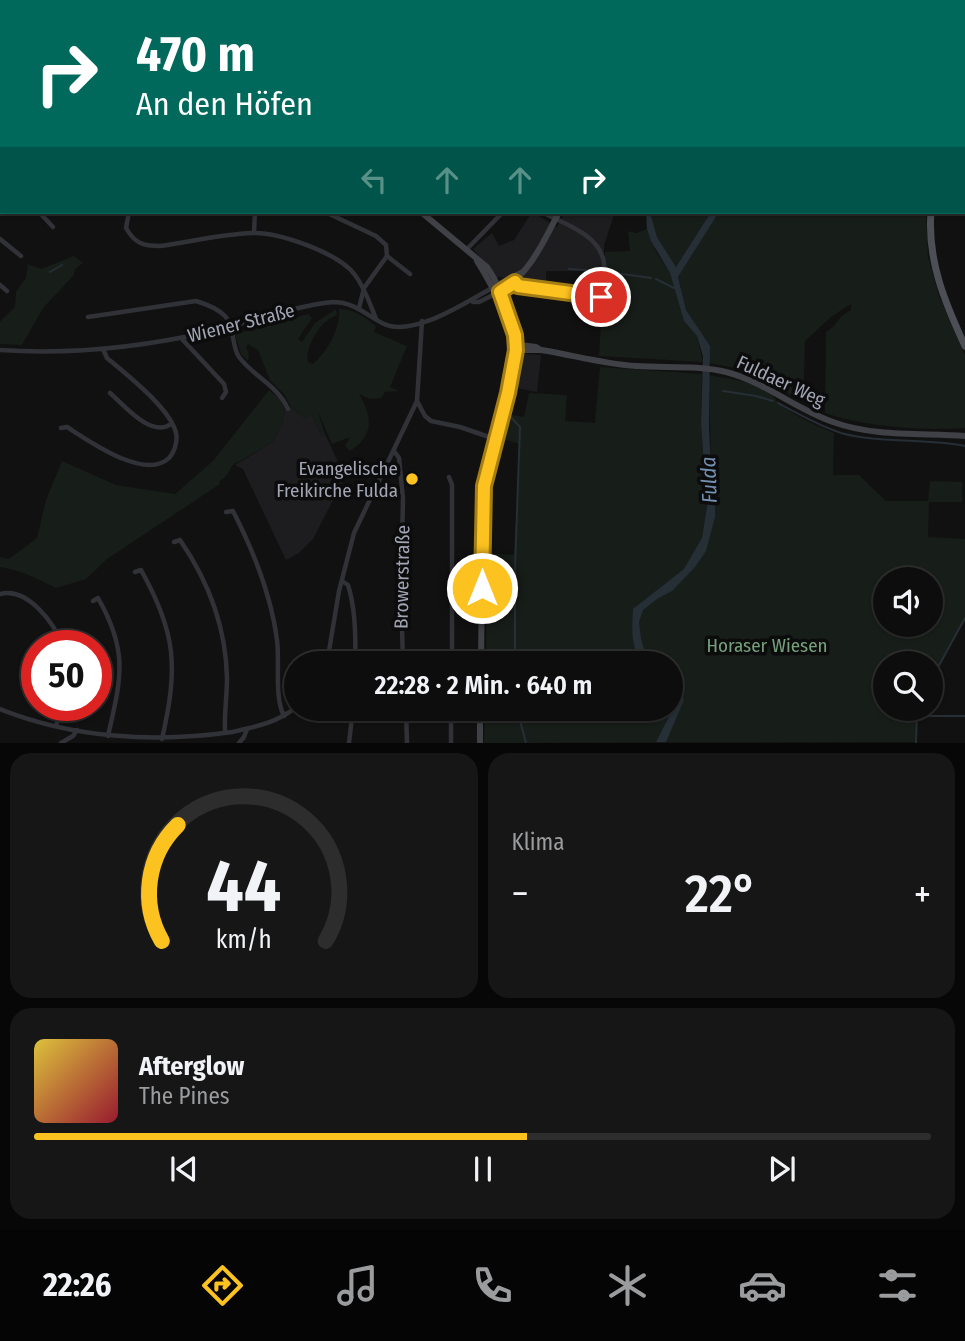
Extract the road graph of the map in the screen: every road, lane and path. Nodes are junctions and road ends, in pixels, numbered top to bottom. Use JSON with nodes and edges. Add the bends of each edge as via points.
{"nodes":[{"id":1,"x":41,"y":214,"type":"edge"},
{"id":2,"x":129,"y":214,"type":"edge"},
{"id":3,"x":256,"y":214,"type":"edge"},
{"id":4,"x":329,"y":214,"type":"edge"},
{"id":5,"x":423,"y":214,"type":"edge"},
{"id":6,"x":501,"y":214,"type":"edge"},
{"id":7,"x":931,"y":214,"type":"edge"},
{"id":8,"x":557,"y":215,"type":"edge"},
{"id":9,"x":53,"y":227,"type":"dead end"},
{"id":10,"x":254,"y":232,"type":"junction"},
{"id":11,"x":0,"y":239,"type":"edge"},
{"id":12,"x":467,"y":249,"type":"junction"},
{"id":13,"x":21,"y":256,"type":"dead end"},
{"id":14,"x":387,"y":256,"type":"junction"},
{"id":15,"x":521,"y":273,"type":"junction"},
{"id":16,"x":410,"y":274,"type":"dead end"},
{"id":17,"x":515,"y":282,"type":"junction"},
{"id":18,"x":0,"y":285,"type":"edge"},
{"id":19,"x":364,"y":288,"type":"junction"},
{"id":20,"x":7,"y":290,"type":"dead end"},
{"id":21,"x":496,"y":290,"type":"junction"},
{"id":22,"x":359,"y":308,"type":"junction"},
{"id":23,"x":88,"y":317,"type":"dead end"},
{"id":24,"x":376,"y":319,"type":"junction"},
{"id":25,"x":422,"y":321,"type":"junction"},
{"id":26,"x":230,"y":327,"type":"junction"},
{"id":27,"x":181,"y":338,"type":"junction"},
{"id":28,"x":965,"y":346,"type":"edge"},
{"id":29,"x":514,"y":347,"type":"junction"},
{"id":30,"x":103,"y":349,"type":"junction"},
{"id":31,"x":0,"y":350,"type":"edge"},
{"id":32,"x":110,"y":393,"type":"dead end"},
{"id":33,"x":222,"y":398,"type":"dead end"},
{"id":34,"x":417,"y":401,"type":"junction"},
{"id":35,"x":288,"y":408,"type":"dead end"},
{"id":36,"x":171,"y":424,"type":"junction"},
{"id":37,"x":61,"y":428,"type":"dead end"},
{"id":38,"x":965,"y":436,"type":"edge"},
{"id":39,"x":495,"y":439,"type":"junction"},
{"id":40,"x":394,"y":451,"type":"junction"},
{"id":41,"x":449,"y":477,"type":"dead end"},
{"id":42,"x":226,"y":512,"type":"dead end"},
{"id":43,"x":174,"y":542,"type":"dead end"},
{"id":44,"x":135,"y":572,"type":"dead end"},
{"id":45,"x":341,"y":581,"type":"junction"},
{"id":46,"x":0,"y":594,"type":"edge"},
{"id":47,"x":93,"y":601,"type":"dead end"},
{"id":48,"x":54,"y":630,"type":"edge"},
{"id":49,"x":329,"y":651,"type":"edge"},
{"id":50,"x":355,"y":651,"type":"edge"},
{"id":51,"x":403,"y":651,"type":"edge"},
{"id":52,"x":452,"y":651,"type":"edge"},
{"id":53,"x":481,"y":651,"type":"edge"},
{"id":54,"x":0,"y":709,"type":"edge"},
{"id":55,"x":284,"y":716,"type":"joint"},
{"id":56,"x":57,"y":721,"type":"edge"},
{"id":57,"x":352,"y":721,"type":"edge"},
{"id":58,"x":406,"y":721,"type":"edge"},
{"id":59,"x":452,"y":721,"type":"edge"},
{"id":60,"x":480,"y":721,"type":"edge"},
{"id":61,"x":56,"y":726,"type":"junction"},
{"id":62,"x":247,"y":729,"type":"junction"},
{"id":63,"x":77,"y":730,"type":"junction"},
{"id":64,"x":225,"y":733,"type":"junction"},
{"id":65,"x":108,"y":736,"type":"junction"},
{"id":66,"x":131,"y":738,"type":"junction"},
{"id":67,"x":162,"y":739,"type":"junction"},
{"id":68,"x":184,"y":740,"type":"edge"},
{"id":69,"x":61,"y":743,"type":"edge"},
{"id":70,"x":125,"y":743,"type":"edge"},
{"id":71,"x":239,"y":743,"type":"edge"},
{"id":72,"x":349,"y":743,"type":"edge"},
{"id":73,"x":407,"y":743,"type":"edge"},
{"id":74,"x":451,"y":743,"type":"edge"},
{"id":75,"x":480,"y":743,"type":"edge"}],
"edges":[{"from":1,"to":9,"type":"street"},
{"from":2,"to":10,"type":"street","via":[[126,228],[145,246]]},
{"from":3,"to":10,"type":"street"},
{"from":4,"to":14,"type":"street","via":[[383,240]]},
{"from":5,"to":12,"type":"main road"},
{"from":6,"to":12,"type":"street"},
{"from":7,"to":28,"type":"main road","via":[[936,272]]},
{"from":8,"to":15,"type":"main road"},
{"from":8,"to":17,"type":"street","via":[[600,250],[604,263],[601,297]]},
{"from":10,"to":19,"type":"street","via":[[289,239],[330,256],[354,272]]},
{"from":11,"to":13,"type":"street"},
{"from":12,"to":21,"type":"main road","via":[[487,267]]},
{"from":14,"to":16,"type":"street"},
{"from":14,"to":19,"type":"street"},
{"from":15,"to":17,"type":"main road"},
{"from":15,"to":21,"type":"main road"},
{"from":17,"to":21,"type":"main road"},
{"from":18,"to":20,"type":"street"},
{"from":19,"to":22,"type":"street"},
{"from":19,"to":24,"type":"street"},
{"from":21,"to":25,"type":"street","name":"Wiener Straße","via":[[479,302]]},
{"from":21,"to":29,"type":"main road","via":[[515,335]]},
{"from":22,"to":24,"type":"street","name":"Wiener Straße"},
{"from":22,"to":26,"type":"street","name":"Wiener Straße","via":[[326,302]]},
{"from":23,"to":26,"type":"street","via":[[196,300],[223,313]]},
{"from":24,"to":25,"type":"street","name":"Wiener Straße","via":[[399,327]]},
{"from":25,"to":34,"type":"street"},
{"from":26,"to":27,"type":"street","name":"Wiener Straße"},
{"from":26,"to":35,"type":"street","via":[[238,355],[283,397]]},
{"from":27,"to":30,"type":"street","name":"Wiener Straße"},
{"from":27,"to":33,"type":"street","via":[[224,384]]},
{"from":29,"to":38,"type":"main road","name":"Fuldaer Weg","via":[[621,365],[724,372],[845,426]]},
{"from":29,"to":39,"type":"main road"},
{"from":30,"to":31,"type":"street","name":"Wiener Straße"},
{"from":30,"to":36,"type":"street","via":[[107,358],[157,403]]},
{"from":32,"to":36,"type":"street","via":[[150,426]]},
{"from":34,"to":39,"type":"street","via":[[431,421]]},
{"from":34,"to":40,"type":"street"},
{"from":36,"to":37,"type":"street","via":[[176,434],[172,455],[152,466],[103,451]]},
{"from":39,"to":53,"type":"main road","via":[[482,507]]},
{"from":40,"to":45,"type":"street","via":[[357,524]]},
{"from":40,"to":51,"type":"street","name":"Browerstraße","via":[[399,458],[403,499]]},
{"from":41,"to":52,"type":"street"},
{"from":42,"to":55,"type":"street","via":[[233,511],[268,594]]},
{"from":43,"to":64,"type":"street","via":[[180,540],[194,560],[220,623],[226,661]]},
{"from":44,"to":67,"type":"street","via":[[141,570],[160,605],[172,648],[172,687]]},
{"from":45,"to":49,"type":"street"},
{"from":45,"to":50,"type":"street","via":[[349,587],[352,601]]},
{"from":46,"to":48,"type":"street","via":[[20,596],[37,607]]},
{"from":47,"to":65,"type":"street","via":[[98,598],[108,616],[120,650],[119,684]]},
{"from":54,"to":61,"type":"street"},
{"from":55,"to":62,"type":"street"},
{"from":56,"to":61,"type":"street"},
{"from":57,"to":72,"type":"street"},
{"from":58,"to":73,"type":"street"},
{"from":59,"to":74,"type":"street"},
{"from":60,"to":75,"type":"main road"},
{"from":61,"to":63,"type":"street"},
{"from":62,"to":64,"type":"street"},
{"from":62,"to":71,"type":"street"},
{"from":63,"to":65,"type":"street"},
{"from":63,"to":69,"type":"street"},
{"from":64,"to":68,"type":"street"},
{"from":65,"to":66,"type":"street"},
{"from":66,"to":67,"type":"street"},
{"from":66,"to":70,"type":"street"},
{"from":67,"to":68,"type":"street"}]}
